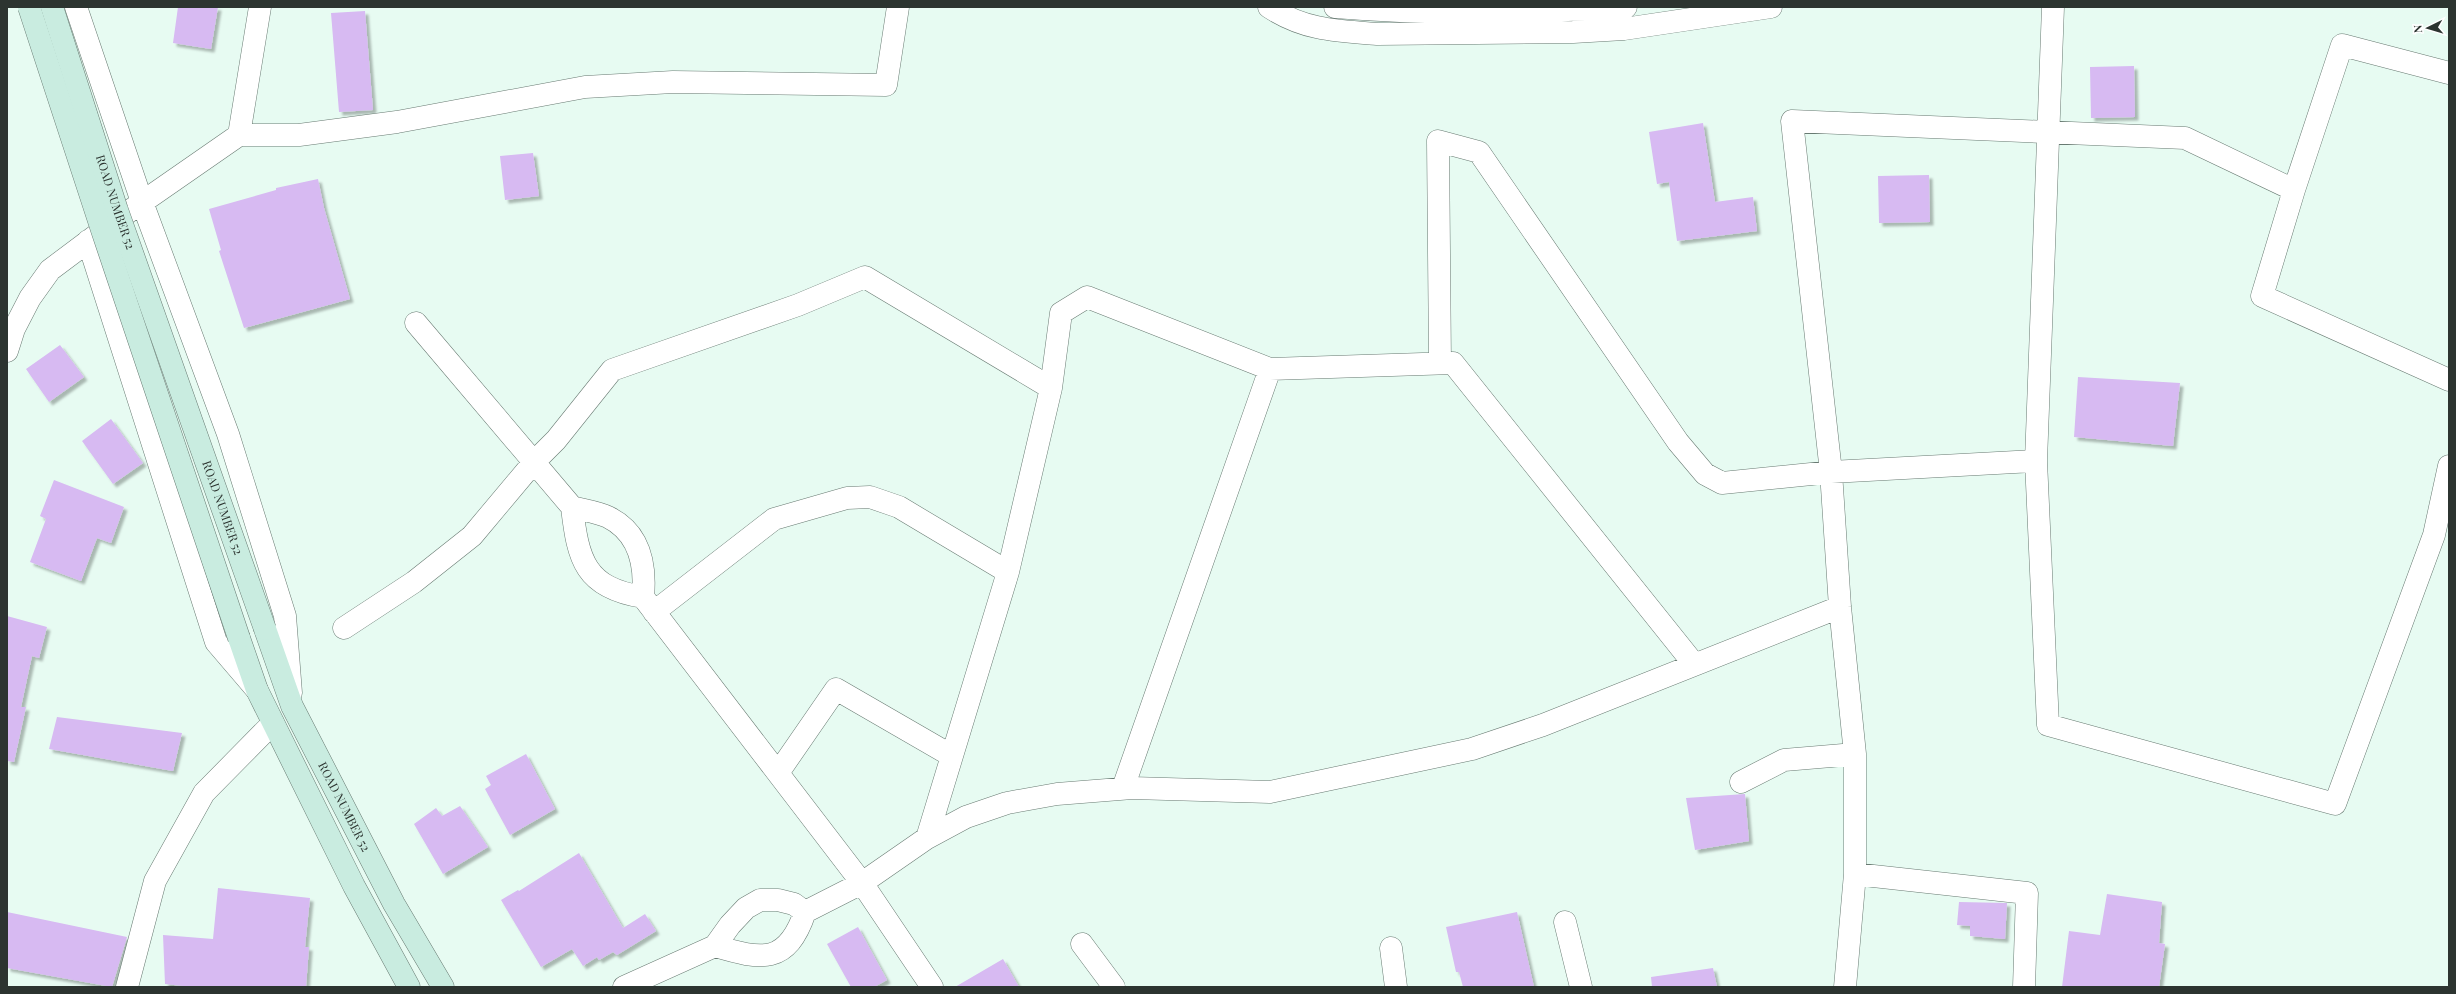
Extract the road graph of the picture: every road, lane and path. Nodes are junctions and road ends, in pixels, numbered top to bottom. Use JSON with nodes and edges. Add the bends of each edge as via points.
{"nodes":[{"id":1,"x":29,"y":7,"type":"edge"},
{"id":2,"x":52,"y":7,"type":"edge"},
{"id":3,"x":76,"y":7,"type":"edge"},
{"id":4,"x":260,"y":7,"type":"edge"},
{"id":5,"x":898,"y":7,"type":"edge"},
{"id":6,"x":1269,"y":7,"type":"edge"},
{"id":7,"x":1335,"y":7,"type":"edge"},
{"id":8,"x":1626,"y":7,"type":"edge"},
{"id":9,"x":1771,"y":7,"type":"edge"},
{"id":10,"x":2053,"y":7,"type":"edge"},
{"id":11,"x":2449,"y":73,"type":"edge"},
{"id":12,"x":2047,"y":133,"type":"junction"},
{"id":13,"x":239,"y":135,"type":"junction"},
{"id":14,"x":2294,"y":190,"type":"junction"},
{"id":15,"x":142,"y":202,"type":"junction"},
{"id":16,"x":88,"y":241,"type":"junction"},
{"id":17,"x":416,"y":323,"type":"dead end"},
{"id":18,"x":7,"y":351,"type":"edge"},
{"id":19,"x":1440,"y":363,"type":"junction"},
{"id":20,"x":1270,"y":369,"type":"junction"},
{"id":21,"x":2449,"y":380,"type":"edge"},
{"id":22,"x":1051,"y":388,"type":"junction"},
{"id":23,"x":2036,"y":461,"type":"junction"},
{"id":24,"x":534,"y":462,"type":"junction"},
{"id":25,"x":2449,"y":466,"type":"edge"},
{"id":26,"x":1831,"y":472,"type":"junction"},
{"id":27,"x":572,"y":507,"type":"junction"},
{"id":28,"x":1008,"y":572,"type":"junction"},
{"id":29,"x":649,"y":604,"type":"junction"},
{"id":30,"x":1840,"y":607,"type":"junction"},
{"id":31,"x":344,"y":628,"type":"dead end"},
{"id":32,"x":1694,"y":664,"type":"junction"},
{"id":33,"x":257,"y":690,"type":"junction"},
{"id":34,"x":292,"y":706,"type":"junction"},
{"id":35,"x":273,"y":723,"type":"junction"},
{"id":36,"x":1855,"y":754,"type":"junction"},
{"id":37,"x":952,"y":756,"type":"junction"},
{"id":38,"x":778,"y":773,"type":"junction"},
{"id":39,"x":1741,"y":782,"type":"dead end"},
{"id":40,"x":1123,"y":788,"type":"junction"},
{"id":41,"x":927,"y":838,"type":"junction"},
{"id":42,"x":1855,"y":874,"type":"junction"},
{"id":43,"x":862,"y":883,"type":"junction"},
{"id":44,"x":805,"y":912,"type":"junction"},
{"id":45,"x":1565,"y":922,"type":"dead end"},
{"id":46,"x":1082,"y":944,"type":"dead end"},
{"id":47,"x":715,"y":946,"type":"junction"},
{"id":48,"x":1391,"y":948,"type":"dead end"},
{"id":49,"x":127,"y":987,"type":"edge"},
{"id":50,"x":410,"y":987,"type":"edge"},
{"id":51,"x":443,"y":987,"type":"edge"},
{"id":52,"x":624,"y":987,"type":"edge"},
{"id":53,"x":932,"y":987,"type":"edge"},
{"id":54,"x":1114,"y":987,"type":"edge"},
{"id":55,"x":1396,"y":987,"type":"edge"},
{"id":56,"x":1581,"y":987,"type":"edge"},
{"id":57,"x":1845,"y":987,"type":"edge"},
{"id":58,"x":2024,"y":987,"type":"edge"}],
"edges":[{"from":1,"to":33,"type":"main road","name":"ROAD NUMBER 52","bridge":true,"via":[[104,238]]},
{"from":2,"to":34,"type":"main road","name":"ROAD NUMBER 52","bridge":true,"via":[[116,210]]},
{"from":3,"to":15,"type":"street"},
{"from":4,"to":13,"type":"street"},
{"from":5,"to":13,"type":"street","via":[[886,85],[673,82],[585,87],[397,122],[299,134]]},
{"from":6,"to":9,"type":"street","via":[[1300,24],[1345,32],[1377,34],[1624,29]]},
{"from":7,"to":8,"type":"street","via":[[1447,11],[1561,11]]},
{"from":10,"to":12,"type":"street"},
{"from":11,"to":14,"type":"street","via":[[2342,45]]},
{"from":12,"to":14,"type":"street","via":[[2185,138]]},
{"from":12,"to":23,"type":"street"},
{"from":12,"to":26,"type":"street","via":[[1792,121]]},
{"from":13,"to":15,"type":"street"},
{"from":14,"to":21,"type":"street","via":[[2262,296]]},
{"from":15,"to":16,"type":"street"},
{"from":15,"to":34,"type":"street","via":[[228,434],[285,616]]},
{"from":16,"to":18,"type":"street","via":[[50,270],[30,298],[14,329]]},
{"from":16,"to":33,"type":"street","via":[[216,642]]},
{"from":17,"to":24,"type":"street"},
{"from":19,"to":20,"type":"street"},
{"from":19,"to":26,"type":"street","via":[[1438,141],[1479,152],[1678,442],[1705,474],[1722,483]]},
{"from":19,"to":32,"type":"street","via":[[1453,363]]},
{"from":20,"to":22,"type":"street","via":[[1087,297],[1061,314]]},
{"from":20,"to":40,"type":"street"},
{"from":22,"to":24,"type":"street","via":[[865,277],[798,305],[612,370],[556,440]]},
{"from":22,"to":28,"type":"street"},
{"from":23,"to":25,"type":"street","via":[[2048,725],[2335,804],[2434,535]]},
{"from":23,"to":26,"type":"street"},
{"from":24,"to":27,"type":"street"},
{"from":24,"to":31,"type":"street","via":[[472,536],[414,582]]},
{"from":26,"to":30,"type":"street"},
{"from":27,"to":29,"type":"street","via":[[576,541],[587,570],[606,587]]},
{"from":27,"to":29,"type":"street","via":[[607,517],[625,528],[639,551],[646,575]]},
{"from":28,"to":29,"type":"street","via":[[899,507],[870,497],[847,498],[774,519]]},
{"from":28,"to":37,"type":"street"},
{"from":29,"to":38,"type":"street"},
{"from":30,"to":32,"type":"street"},
{"from":30,"to":36,"type":"street"},
{"from":32,"to":40,"type":"street","via":[[1543,725],[1472,749],[1270,792]]},
{"from":33,"to":35,"type":"main road","name":"ROAD NUMBER 52"},
{"from":34,"to":51,"type":"main road","name":"ROAD NUMBER 52","via":[[394,904]]},
{"from":35,"to":49,"type":"street","via":[[204,793],[155,881]]},
{"from":35,"to":50,"type":"main road","name":"ROAD NUMBER 52","via":[[354,886]]},
{"from":36,"to":39,"type":"street","via":[[1784,760]]},
{"from":36,"to":42,"type":"street"},
{"from":37,"to":38,"type":"street","via":[[836,689]]},
{"from":37,"to":41,"type":"street"},
{"from":38,"to":43,"type":"street"},
{"from":40,"to":41,"type":"street","via":[[1057,794],[1007,803],[966,817]]},
{"from":41,"to":43,"type":"street"},
{"from":42,"to":57,"type":"street"},
{"from":42,"to":58,"type":"street","via":[[2027,893]]},
{"from":43,"to":44,"type":"street"},
{"from":43,"to":53,"type":"street"},
{"from":44,"to":47,"type":"street","via":[[794,904],[778,900],[760,900],[741,914]]},
{"from":44,"to":47,"type":"street","via":[[798,933],[780,951],[761,956]]},
{"from":45,"to":56,"type":"street"},
{"from":46,"to":54,"type":"street"},
{"from":47,"to":52,"type":"street"},
{"from":48,"to":55,"type":"street"}]}
